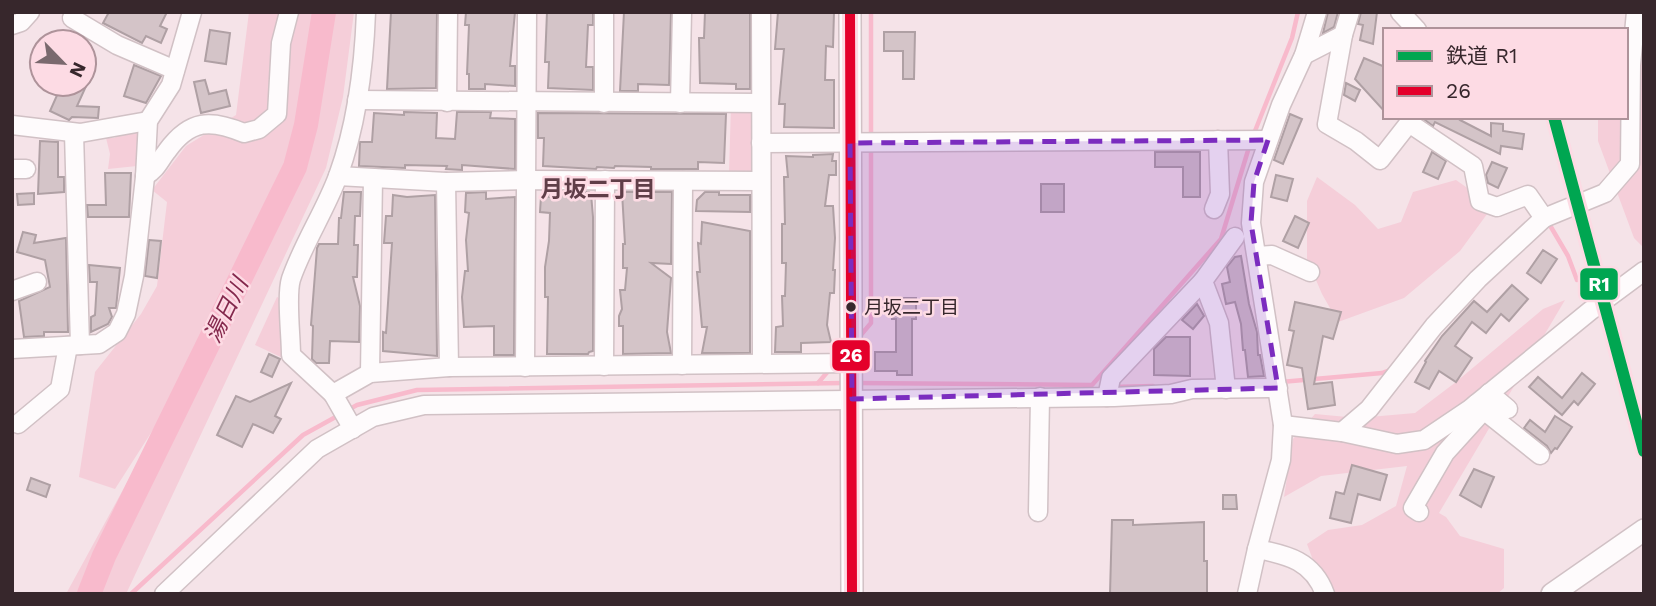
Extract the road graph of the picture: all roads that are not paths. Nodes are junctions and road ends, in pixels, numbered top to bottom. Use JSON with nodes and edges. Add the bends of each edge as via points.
{"nodes":[{"id":1,"x":30,"y":12,"type":"edge"},
{"id":2,"x":192,"y":12,"type":"edge"},
{"id":3,"x":289,"y":12,"type":"edge"},
{"id":4,"x":366,"y":12,"type":"edge"},
{"id":5,"x":448,"y":12,"type":"edge"},
{"id":6,"x":527,"y":12,"type":"edge"},
{"id":7,"x":604,"y":12,"type":"edge"},
{"id":8,"x":681,"y":12,"type":"edge"},
{"id":9,"x":761,"y":12,"type":"edge"},
{"id":10,"x":850,"y":12,"type":"edge"},
{"id":11,"x":1317,"y":12,"type":"edge"},
{"id":12,"x":1350,"y":12,"type":"edge"},
{"id":13,"x":1636,"y":12,"type":"edge"},
{"id":14,"x":70,"y":14,"type":"edge"},
{"id":15,"x":12,"y":26,"type":"edge"},
{"id":16,"x":1343,"y":35,"type":"junction"},
{"id":17,"x":1304,"y":55,"type":"junction"},
{"id":18,"x":175,"y":70,"type":"junction"},
{"id":19,"x":358,"y":100,"type":"junction"},
{"id":20,"x":447,"y":102,"type":"junction"},
{"id":21,"x":527,"y":103,"type":"junction"},
{"id":22,"x":604,"y":103,"type":"junction"},
{"id":23,"x":680,"y":103,"type":"junction"},
{"id":24,"x":760,"y":103,"type":"junction"},
{"id":25,"x":148,"y":121,"type":"junction"},
{"id":26,"x":12,"y":125,"type":"edge"},
{"id":27,"x":74,"y":133,"type":"junction"},
{"id":28,"x":1218,"y":140,"type":"junction"},
{"id":29,"x":1265,"y":140,"type":"junction"},
{"id":30,"x":761,"y":143,"type":"junction"},
{"id":31,"x":856,"y":143,"type":"junction"},
{"id":32,"x":145,"y":176,"type":"junction"},
{"id":33,"x":338,"y":176,"type":"junction"},
{"id":34,"x":373,"y":178,"type":"junction"},
{"id":35,"x":528,"y":180,"type":"junction"},
{"id":36,"x":605,"y":180,"type":"junction"},
{"id":37,"x":683,"y":181,"type":"junction"},
{"id":38,"x":761,"y":181,"type":"junction"},
{"id":39,"x":446,"y":182,"type":"junction"},
{"id":40,"x":1214,"y":208,"type":"dead end"},
{"id":41,"x":1545,"y":216,"type":"junction"},
{"id":42,"x":1234,"y":237,"type":"dead end"},
{"id":43,"x":1257,"y":256,"type":"junction"},
{"id":44,"x":1310,"y":272,"type":"dead end"},
{"id":45,"x":1639,"y":274,"type":"edge"},
{"id":46,"x":1203,"y":281,"type":"junction"},
{"id":47,"x":37,"y":282,"type":"dead end"},
{"id":48,"x":12,"y":291,"type":"edge"},
{"id":49,"x":74,"y":346,"type":"junction"},
{"id":50,"x":13,"y":352,"type":"edge"},
{"id":51,"x":762,"y":362,"type":"junction"},
{"id":52,"x":682,"y":365,"type":"junction"},
{"id":53,"x":525,"y":366,"type":"junction"},
{"id":54,"x":604,"y":366,"type":"junction"},
{"id":55,"x":449,"y":367,"type":"junction"},
{"id":56,"x":370,"y":373,"type":"junction"},
{"id":57,"x":847,"y":374,"type":"junction"},
{"id":58,"x":1277,"y":383,"type":"junction"},
{"id":59,"x":1226,"y":384,"type":"junction"},
{"id":60,"x":1108,"y":390,"type":"junction"},
{"id":61,"x":333,"y":394,"type":"junction"},
{"id":62,"x":1040,"y":397,"type":"junction"},
{"id":63,"x":1483,"y":402,"type":"junction"},
{"id":64,"x":1508,"y":409,"type":"dead end"},
{"id":65,"x":18,"y":424,"type":"dead end"},
{"id":66,"x":1283,"y":425,"type":"junction"},
{"id":67,"x":353,"y":429,"type":"junction"},
{"id":68,"x":1342,"y":432,"type":"junction"},
{"id":69,"x":1540,"y":455,"type":"dead end"},
{"id":70,"x":1038,"y":512,"type":"dead end"},
{"id":71,"x":1419,"y":512,"type":"dead end"},
{"id":72,"x":1638,"y":534,"type":"edge"},
{"id":73,"x":1256,"y":549,"type":"junction"},
{"id":74,"x":164,"y":594,"type":"edge"},
{"id":75,"x":852,"y":594,"type":"edge"},
{"id":76,"x":1247,"y":594,"type":"edge"},
{"id":77,"x":1325,"y":594,"type":"edge"},
{"id":78,"x":1552,"y":594,"type":"edge"}],
"edges":[{"from":1,"to":15,"type":"street"},
{"from":2,"to":18,"type":"street"},
{"from":3,"to":32,"type":"street","via":[[281,43],[277,114],[260,129],[244,133],[222,124],[199,124],[181,134],[156,170]]},
{"from":4,"to":19,"type":"street"},
{"from":5,"to":20,"type":"street"},
{"from":6,"to":21,"type":"street"},
{"from":7,"to":22,"type":"street"},
{"from":8,"to":23,"type":"street"},
{"from":9,"to":24,"type":"street"},
{"from":10,"to":31,"type":"main road"},
{"from":11,"to":17,"type":"street"},
{"from":12,"to":16,"type":"street"},
{"from":13,"to":41,"type":"street","via":[[1630,164],[1605,193]]},
{"from":14,"to":18,"type":"street","via":[[117,45]]},
{"from":16,"to":17,"type":"street"},
{"from":16,"to":41,"type":"street","via":[[1327,124],[1380,160],[1409,123],[1473,166],[1480,201],[1497,207],[1528,195]]},
{"from":17,"to":29,"type":"street"},
{"from":18,"to":25,"type":"street"},
{"from":19,"to":20,"type":"street"},
{"from":19,"to":33,"type":"street"},
{"from":20,"to":21,"type":"street"},
{"from":21,"to":22,"type":"street"},
{"from":21,"to":35,"type":"street"},
{"from":22,"to":23,"type":"street"},
{"from":23,"to":24,"type":"street"},
{"from":24,"to":30,"type":"street"},
{"from":25,"to":27,"type":"street"},
{"from":25,"to":32,"type":"street"},
{"from":26,"to":27,"type":"street"},
{"from":27,"to":49,"type":"street"},
{"from":28,"to":29,"type":"street"},
{"from":28,"to":31,"type":"street"},
{"from":28,"to":40,"type":"street","via":[[1220,194]]},
{"from":29,"to":43,"type":"street","via":[[1254,182],[1251,223]]},
{"from":30,"to":31,"type":"street"},
{"from":30,"to":38,"type":"street"},
{"from":31,"to":57,"type":"main road"},
{"from":32,"to":49,"type":"street","via":[[126,314],[106,341]]},
{"from":33,"to":34,"type":"street"},
{"from":33,"to":61,"type":"street","via":[[290,282],[291,355]]},
{"from":34,"to":39,"type":"street"},
{"from":34,"to":56,"type":"street"},
{"from":35,"to":36,"type":"street"},
{"from":35,"to":39,"type":"street"},
{"from":35,"to":53,"type":"street"},
{"from":36,"to":37,"type":"street"},
{"from":36,"to":54,"type":"street"},
{"from":37,"to":38,"type":"street"},
{"from":37,"to":52,"type":"street"},
{"from":38,"to":51,"type":"street"},
{"from":39,"to":55,"type":"street"},
{"from":41,"to":68,"type":"street","via":[[1478,279],[1434,326],[1369,409]]},
{"from":42,"to":46,"type":"street"},
{"from":43,"to":44,"type":"street","via":[[1272,255]]},
{"from":43,"to":58,"type":"street"},
{"from":45,"to":63,"type":"street"},
{"from":46,"to":59,"type":"street","via":[[1219,323]]},
{"from":46,"to":60,"type":"street"},
{"from":47,"to":48,"type":"street"},
{"from":49,"to":50,"type":"street"},
{"from":49,"to":65,"type":"street","via":[[60,389]]},
{"from":51,"to":52,"type":"street"},
{"from":51,"to":57,"type":"street"},
{"from":52,"to":54,"type":"street"},
{"from":53,"to":54,"type":"street"},
{"from":53,"to":55,"type":"street"},
{"from":55,"to":56,"type":"street"},
{"from":56,"to":61,"type":"street"},
{"from":57,"to":62,"type":"street"},
{"from":57,"to":67,"type":"street","via":[[424,405],[373,417]]},
{"from":57,"to":75,"type":"main road"},
{"from":58,"to":59,"type":"street"},
{"from":58,"to":66,"type":"street"},
{"from":59,"to":60,"type":"street","via":[[1171,394]]},
{"from":60,"to":62,"type":"street"},
{"from":61,"to":67,"type":"street"},
{"from":62,"to":70,"type":"street"},
{"from":63,"to":64,"type":"street"},
{"from":63,"to":68,"type":"street","via":[[1424,440],[1397,444]]},
{"from":63,"to":69,"type":"street"},
{"from":63,"to":71,"type":"street","via":[[1445,453],[1413,508]]},
{"from":66,"to":68,"type":"street"},
{"from":66,"to":73,"type":"street","via":[[1281,460]]},
{"from":67,"to":74,"type":"street","via":[[317,449]]},
{"from":72,"to":78,"type":"main road"},
{"from":73,"to":76,"type":"street"},
{"from":73,"to":77,"type":"street","via":[[1290,556],[1320,579]]}]}
